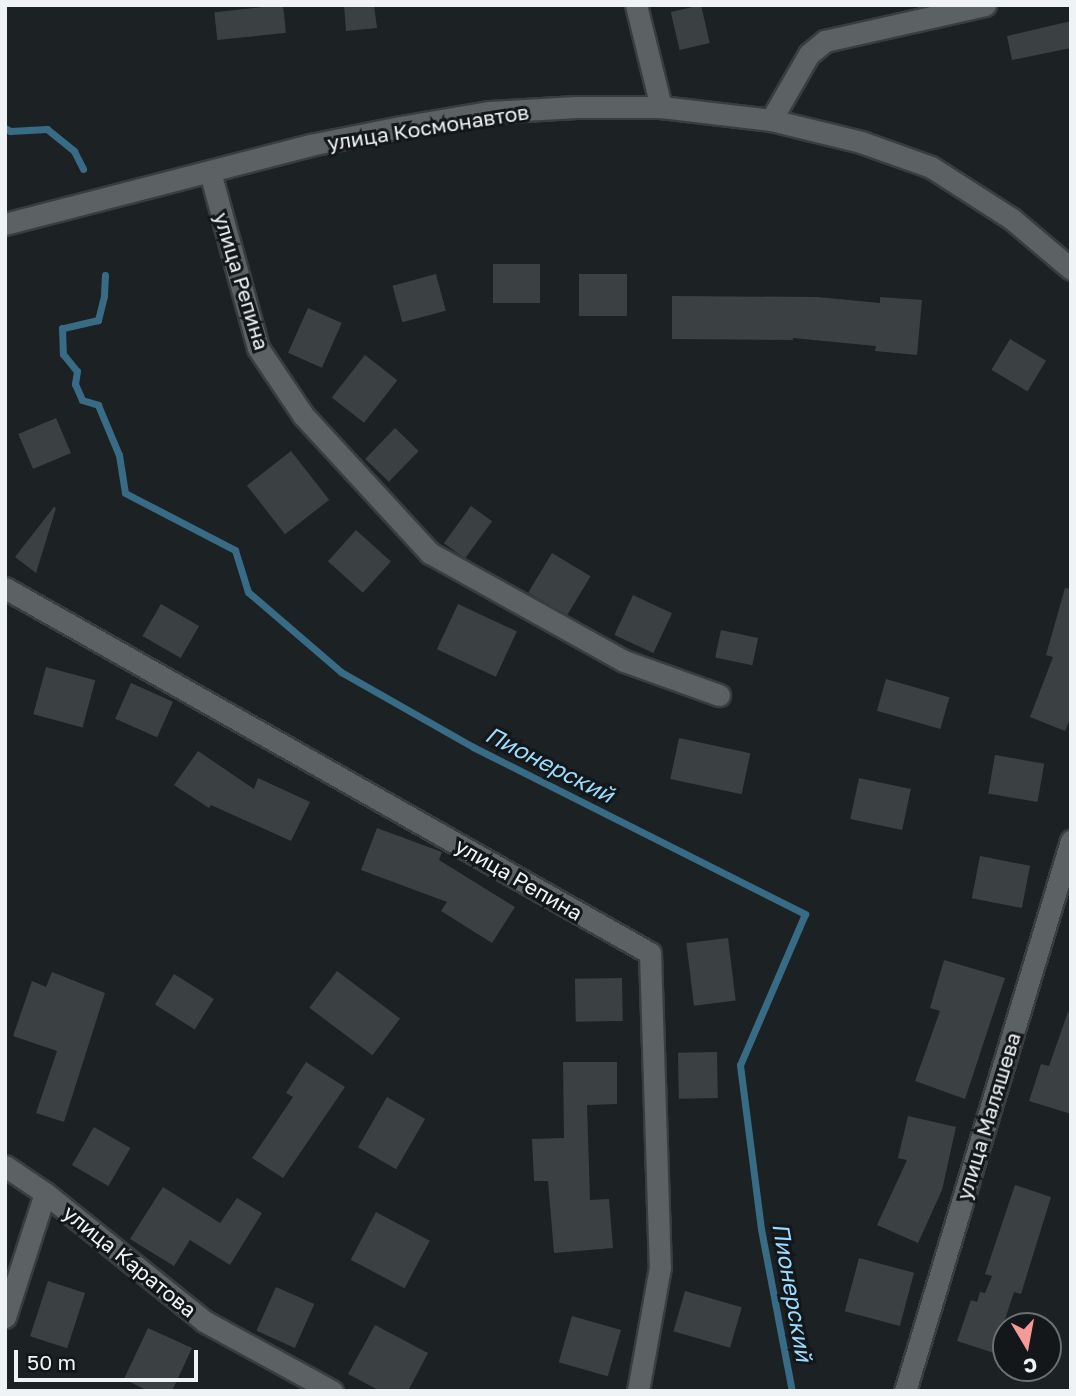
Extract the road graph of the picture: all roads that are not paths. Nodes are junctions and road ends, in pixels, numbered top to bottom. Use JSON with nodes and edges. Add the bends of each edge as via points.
{"nodes":[{"id":1,"x":636,"y":5,"type":"edge"},
{"id":2,"x":985,"y":5,"type":"edge"},
{"id":3,"x":661,"y":107,"type":"junction"},
{"id":4,"x":771,"y":120,"type":"junction"},
{"id":5,"x":210,"y":172,"type":"junction"},
{"id":6,"x":5,"y":224,"type":"edge"},
{"id":7,"x":1071,"y":269,"type":"edge"},
{"id":8,"x":5,"y":588,"type":"edge"},
{"id":9,"x":719,"y":695,"type":"dead end"},
{"id":10,"x":1071,"y":841,"type":"edge"},
{"id":11,"x":5,"y":1167,"type":"edge"},
{"id":12,"x":45,"y":1193,"type":"junction"},
{"id":13,"x":5,"y":1317,"type":"edge"},
{"id":14,"x":332,"y":1391,"type":"edge"},
{"id":15,"x":638,"y":1391,"type":"edge"},
{"id":16,"x":905,"y":1391,"type":"edge"}],
"edges":[{"from":1,"to":3,"type":"street"},
{"from":2,"to":4,"type":"street","via":[[825,41],[808,54]]},
{"from":3,"to":4,"type":"street","name":"улица Космонавтов"},
{"from":3,"to":5,"type":"street","name":"улица Космонавтов","via":[[490,112],[310,145]]},
{"from":4,"to":7,"type":"street","name":"улица Космонавтов","via":[[861,142],[930,167],[1012,219]]},
{"from":5,"to":6,"type":"street","name":"улица Космонавтов"},
{"from":5,"to":9,"type":"street","name":"улица Репина","via":[[258,348],[303,415],[430,553],[624,661]]},
{"from":8,"to":15,"type":"street","name":"улица Репина","via":[[650,953],[660,1267]]},
{"from":10,"to":16,"type":"street","name":"улица Маляшева"},
{"from":11,"to":12,"type":"street","name":"улица Каратова"},
{"from":12,"to":13,"type":"street"},
{"from":12,"to":14,"type":"street","name":"улица Каратова","via":[[204,1321]]}]}
